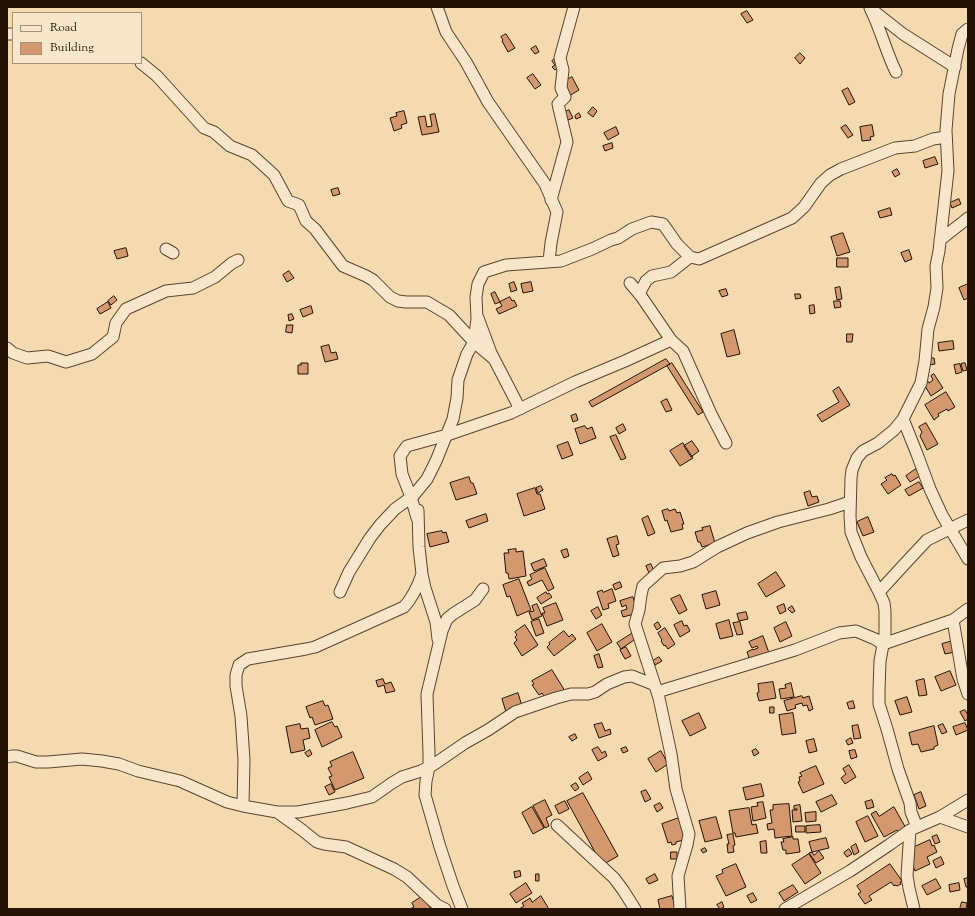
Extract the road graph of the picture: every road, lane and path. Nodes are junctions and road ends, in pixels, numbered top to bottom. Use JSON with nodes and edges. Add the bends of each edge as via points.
{"nodes":[{"id":1,"x":438,"y":7,"type":"edge"},
{"id":2,"x":574,"y":7,"type":"edge"},
{"id":3,"x":870,"y":8,"type":"edge"},
{"id":4,"x":968,"y":29,"type":"edge"},
{"id":5,"x":142,"y":64,"type":"edge"},
{"id":6,"x":954,"y":67,"type":"junction"},
{"id":7,"x":896,"y":72,"type":"dead end"},
{"id":8,"x":946,"y":137,"type":"junction"},
{"id":9,"x":551,"y":200,"type":"junction"},
{"id":10,"x":968,"y":218,"type":"edge"},
{"id":11,"x":940,"y":240,"type":"junction"},
{"id":12,"x":690,"y":257,"type":"junction"},
{"id":13,"x":238,"y":260,"type":"dead end"},
{"id":14,"x":549,"y":262,"type":"junction"},
{"id":15,"x":630,"y":283,"type":"dead end"},
{"id":16,"x":639,"y":294,"type":"junction"},
{"id":17,"x":477,"y":313,"type":"junction"},
{"id":18,"x":671,"y":340,"type":"junction"},
{"id":19,"x":474,"y":342,"type":"junction"},
{"id":20,"x":7,"y":348,"type":"edge"},
{"id":21,"x":494,"y":359,"type":"junction"},
{"id":22,"x":520,"y":409,"type":"junction"},
{"id":23,"x":902,"y":419,"type":"junction"},
{"id":24,"x":447,"y":435,"type":"junction"},
{"id":25,"x":726,"y":443,"type":"dead end"},
{"id":26,"x":419,"y":488,"type":"junction"},
{"id":27,"x":411,"y":497,"type":"junction"},
{"id":28,"x":850,"y":502,"type":"junction"},
{"id":29,"x":417,"y":518,"type":"junction"},
{"id":30,"x":968,"y":520,"type":"edge"},
{"id":31,"x":950,"y":529,"type":"junction"},
{"id":32,"x":968,"y":559,"type":"edge"},
{"id":33,"x":422,"y":574,"type":"junction"},
{"id":34,"x":483,"y":589,"type":"dead end"},
{"id":35,"x":340,"y":592,"type":"dead end"},
{"id":36,"x":879,"y":592,"type":"junction"},
{"id":37,"x":968,"y":609,"type":"edge"},
{"id":38,"x":953,"y":620,"type":"junction"},
{"id":39,"x":439,"y":644,"type":"junction"},
{"id":40,"x":883,"y":644,"type":"junction"},
{"id":41,"x":656,"y":689,"type":"junction"},
{"id":42,"x":968,"y":694,"type":"edge"},
{"id":43,"x":7,"y":758,"type":"edge"},
{"id":44,"x":429,"y":767,"type":"junction"},
{"id":45,"x":968,"y":800,"type":"edge"},
{"id":46,"x":243,"y":806,"type":"junction"},
{"id":47,"x":277,"y":812,"type":"junction"},
{"id":48,"x":940,"y":818,"type":"junction"},
{"id":49,"x":557,"y":825,"type":"dead end"},
{"id":50,"x":968,"y":827,"type":"edge"},
{"id":51,"x":914,"y":828,"type":"junction"},
{"id":52,"x":445,"y":909,"type":"edge"},
{"id":53,"x":462,"y":909,"type":"edge"},
{"id":54,"x":635,"y":909,"type":"edge"},
{"id":55,"x":680,"y":909,"type":"edge"},
{"id":56,"x":785,"y":909,"type":"edge"},
{"id":57,"x":914,"y":909,"type":"edge"}],
"edges":[{"from":1,"to":9,"type":"street","via":[[446,32],[488,102],[545,184]]},
{"from":2,"to":9,"type":"street","via":[[560,58],[561,88],[565,97],[558,104],[567,142]]},
{"from":3,"to":6,"type":"street","via":[[902,34]]},
{"from":3,"to":7,"type":"street"},
{"from":4,"to":6,"type":"street","via":[[962,34]]},
{"from":5,"to":19,"type":"street","via":[[157,76],[204,128],[214,132],[230,146],[252,155],[274,175],[288,200],[299,205],[306,221],[315,229],[342,266],[373,280],[390,297],[398,301],[427,302],[449,315]]},
{"from":6,"to":8,"type":"street"},
{"from":8,"to":11,"type":"street","via":[[948,171]]},
{"from":8,"to":12,"type":"street","via":[[915,146],[895,148],[841,169],[821,183],[804,207],[792,218],[699,259]]},
{"from":9,"to":14,"type":"street","via":[[556,212]]},
{"from":10,"to":11,"type":"street"},
{"from":11,"to":23,"type":"street","via":[[936,266],[937,288],[928,328],[924,371],[921,383]]},
{"from":12,"to":14,"type":"street","via":[[663,224],[651,222],[574,256]]},
{"from":12,"to":16,"type":"street","via":[[671,272],[652,276]]},
{"from":13,"to":20,"type":"street","via":[[215,277],[193,288],[166,291],[126,309],[116,323],[113,337],[92,354],[66,362],[48,356],[27,358]]},
{"from":14,"to":17,"type":"street","via":[[506,265],[484,272],[478,284]]},
{"from":15,"to":16,"type":"street"},
{"from":16,"to":18,"type":"street"},
{"from":17,"to":19,"type":"street"},
{"from":17,"to":21,"type":"street"},
{"from":18,"to":22,"type":"street"},
{"from":18,"to":25,"type":"street","via":[[683,351]]},
{"from":19,"to":21,"type":"street"},
{"from":19,"to":24,"type":"street","via":[[466,354],[458,380],[453,419]]},
{"from":21,"to":22,"type":"street"},
{"from":22,"to":24,"type":"street"},
{"from":23,"to":28,"type":"street","via":[[894,430],[857,458],[852,470]]},
{"from":23,"to":31,"type":"street","via":[[930,489]]},
{"from":24,"to":26,"type":"street","via":[[436,461]]},
{"from":24,"to":27,"type":"street","via":[[407,446],[400,456],[402,474]]},
{"from":26,"to":27,"type":"street"},
{"from":26,"to":29,"type":"street"},
{"from":27,"to":29,"type":"street"},
{"from":27,"to":35,"type":"street","via":[[395,509],[370,538]]},
{"from":28,"to":36,"type":"street","via":[[851,532]]},
{"from":28,"to":41,"type":"street","via":[[747,533],[693,562],[663,568],[643,586],[635,624]]},
{"from":29,"to":33,"type":"street"},
{"from":30,"to":31,"type":"street"},
{"from":31,"to":32,"type":"street"},
{"from":31,"to":36,"type":"street","via":[[928,540]]},
{"from":33,"to":39,"type":"street","via":[[436,622]]},
{"from":33,"to":46,"type":"street","via":[[410,601],[404,607],[315,647],[248,659],[239,665],[236,686],[244,753]]},
{"from":34,"to":39,"type":"street","via":[[474,600],[447,619]]},
{"from":36,"to":40,"type":"street","via":[[885,611]]},
{"from":37,"to":38,"type":"street"},
{"from":38,"to":40,"type":"street"},
{"from":38,"to":42,"type":"street"},
{"from":39,"to":44,"type":"street","via":[[427,694]]},
{"from":40,"to":41,"type":"street","via":[[856,631],[839,633],[795,650]]},
{"from":40,"to":51,"type":"street","via":[[879,704],[910,803]]},
{"from":41,"to":44,"type":"street","via":[[632,676],[624,677],[595,692],[571,694],[514,712]]},
{"from":41,"to":55,"type":"street","via":[[676,789],[689,834],[678,876]]},
{"from":43,"to":46,"type":"street","via":[[17,756],[36,762],[88,760],[119,764],[180,781],[227,802]]},
{"from":44,"to":47,"type":"street","via":[[402,777],[372,797],[298,812]]},
{"from":44,"to":53,"type":"street","via":[[425,795]]},
{"from":45,"to":48,"type":"street"},
{"from":46,"to":47,"type":"street"},
{"from":47,"to":52,"type":"street","via":[[317,842],[346,847],[394,869]]},
{"from":48,"to":50,"type":"street"},
{"from":48,"to":51,"type":"street"},
{"from":49,"to":54,"type":"street","via":[[614,878]]},
{"from":51,"to":56,"type":"street","via":[[850,871]]},
{"from":51,"to":57,"type":"street","via":[[907,876]]}]}
